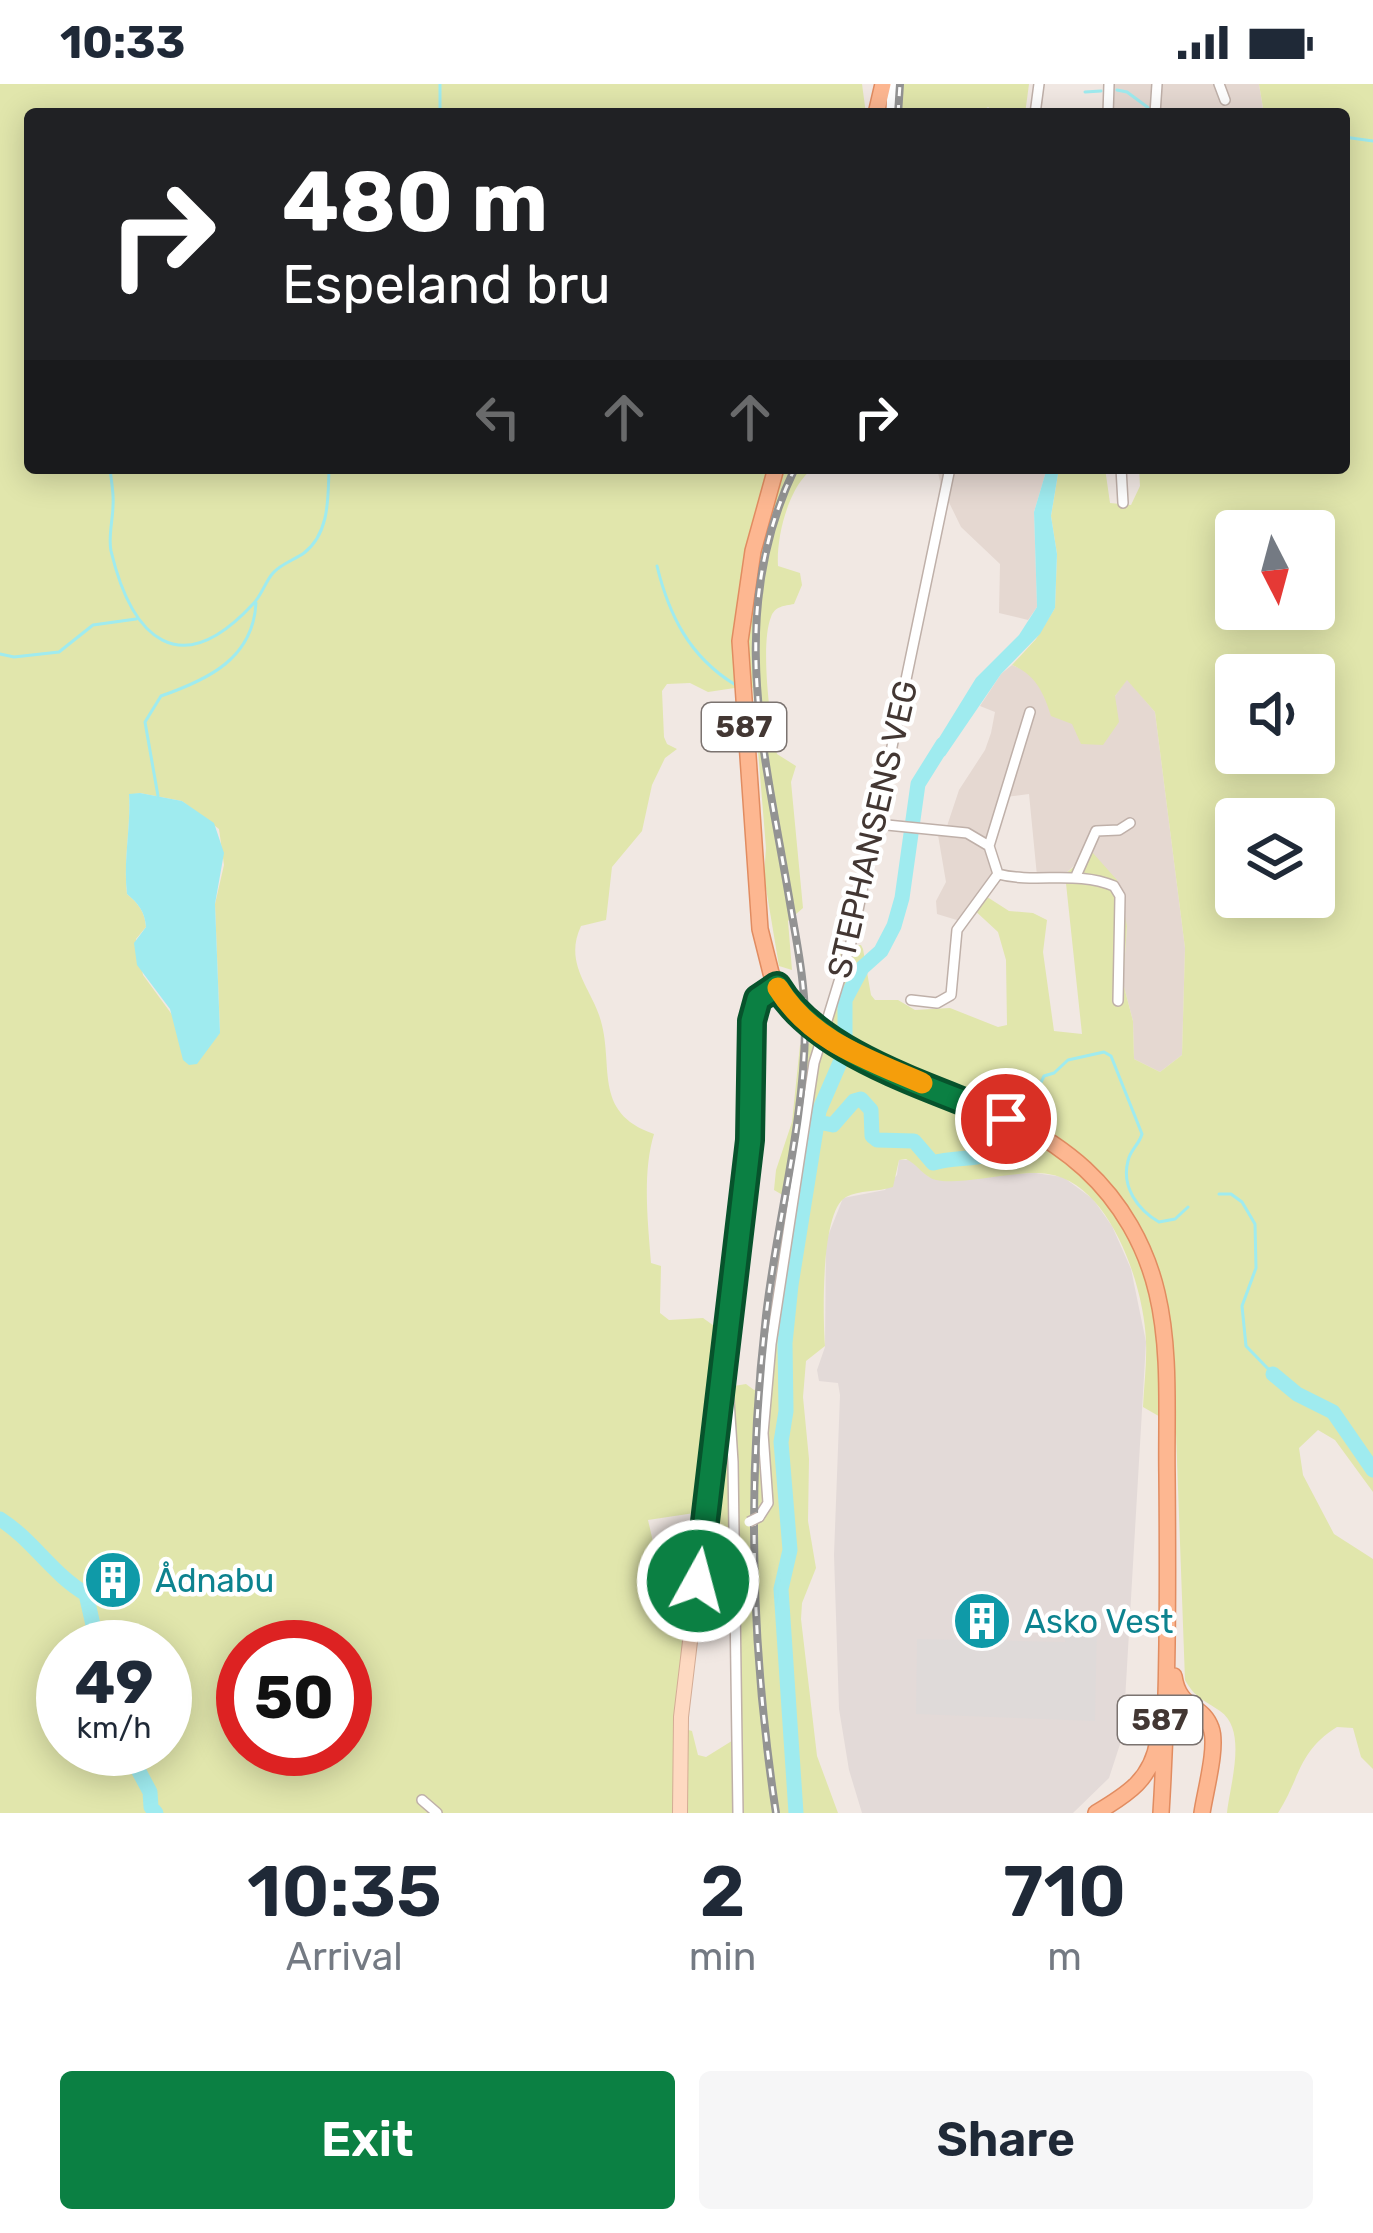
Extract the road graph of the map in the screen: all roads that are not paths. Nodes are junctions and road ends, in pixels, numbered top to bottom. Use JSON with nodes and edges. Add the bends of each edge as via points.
{"nodes":[{"id":1,"x":1219,"y":84,"type":"edge"},
{"id":2,"x":1225,"y":100,"type":"dead end"},
{"id":3,"x":774,"y":474,"type":"edge"},
{"id":4,"x":949,"y":474,"type":"edge"},
{"id":5,"x":1121,"y":474,"type":"edge"},
{"id":6,"x":1123,"y":503,"type":"dead end"},
{"id":7,"x":1030,"y":712,"type":"dead end"},
{"id":8,"x":1130,"y":823,"type":"dead end"},
{"id":9,"x":877,"y":824,"type":"junction"},
{"id":10,"x":988,"y":846,"type":"junction"},
{"id":11,"x":998,"y":874,"type":"junction"},
{"id":12,"x":1076,"y":876,"type":"junction"},
{"id":13,"x":777,"y":986,"type":"junction"},
{"id":14,"x":910,"y":1000,"type":"dead end"},
{"id":15,"x":1118,"y":1001,"type":"dead end"},
{"id":16,"x":725,"y":1355,"type":"junction"},
{"id":17,"x":734,"y":1527,"type":"junction"},
{"id":18,"x":1168,"y":1551,"type":"junction"},
{"id":19,"x":1168,"y":1599,"type":"junction"},
{"id":20,"x":1207,"y":1721,"type":"junction"},
{"id":21,"x":422,"y":1800,"type":"dead end"},
{"id":22,"x":437,"y":1813,"type":"edge"},
{"id":23,"x":680,"y":1813,"type":"edge"},
{"id":24,"x":738,"y":1813,"type":"edge"},
{"id":25,"x":1096,"y":1813,"type":"edge"},
{"id":26,"x":1164,"y":1813,"type":"edge"},
{"id":27,"x":1202,"y":1813,"type":"edge"}],
"edges":[{"from":1,"to":2,"type":"street"},
{"from":3,"to":13,"type":"main road","number":"587","via":[[740,641],[760,929]]},
{"from":4,"to":9,"type":"street","name":"STEPHANSENS VEG"},
{"from":5,"to":6,"type":"street"},
{"from":7,"to":10,"type":"street"},
{"from":8,"to":12,"type":"street","via":[[1096,831]]},
{"from":9,"to":10,"type":"street","via":[[967,833]]},
{"from":9,"to":17,"type":"street","name":"STEPHANSENS VEG","via":[[814,1064],[771,1344],[767,1503]]},
{"from":10,"to":11,"type":"street"},
{"from":11,"to":12,"type":"street"},
{"from":11,"to":14,"type":"street","via":[[957,930],[951,995],[938,1004]]},
{"from":12,"to":15,"type":"street","via":[[1110,884],[1120,896]]},
{"from":13,"to":16,"type":"main road","via":[[753,1011],[750,1140]]},
{"from":13,"to":18,"type":"main road","number":"587","bridge":true,"via":[[816,1032],[1046,1139],[1086,1169],[1123,1213],[1162,1317]]},
{"from":16,"to":17,"type":"street"},
{"from":16,"to":23,"type":"main road","via":[[681,1717]]},
{"from":17,"to":24,"type":"street"},
{"from":18,"to":19,"type":"main road","number":"587"},
{"from":18,"to":20,"type":"main road","number":"587","via":[[1175,1684]]},
{"from":19,"to":25,"type":"main road","number":"587","via":[[1154,1760],[1134,1789]]},
{"from":19,"to":26,"type":"main road","number":"587"},
{"from":20,"to":26,"type":"main road","number":"587","via":[[1192,1718],[1175,1730]]},
{"from":20,"to":27,"type":"main road","number":"587","via":[[1212,1745]]},
{"from":21,"to":22,"type":"street"}]}
